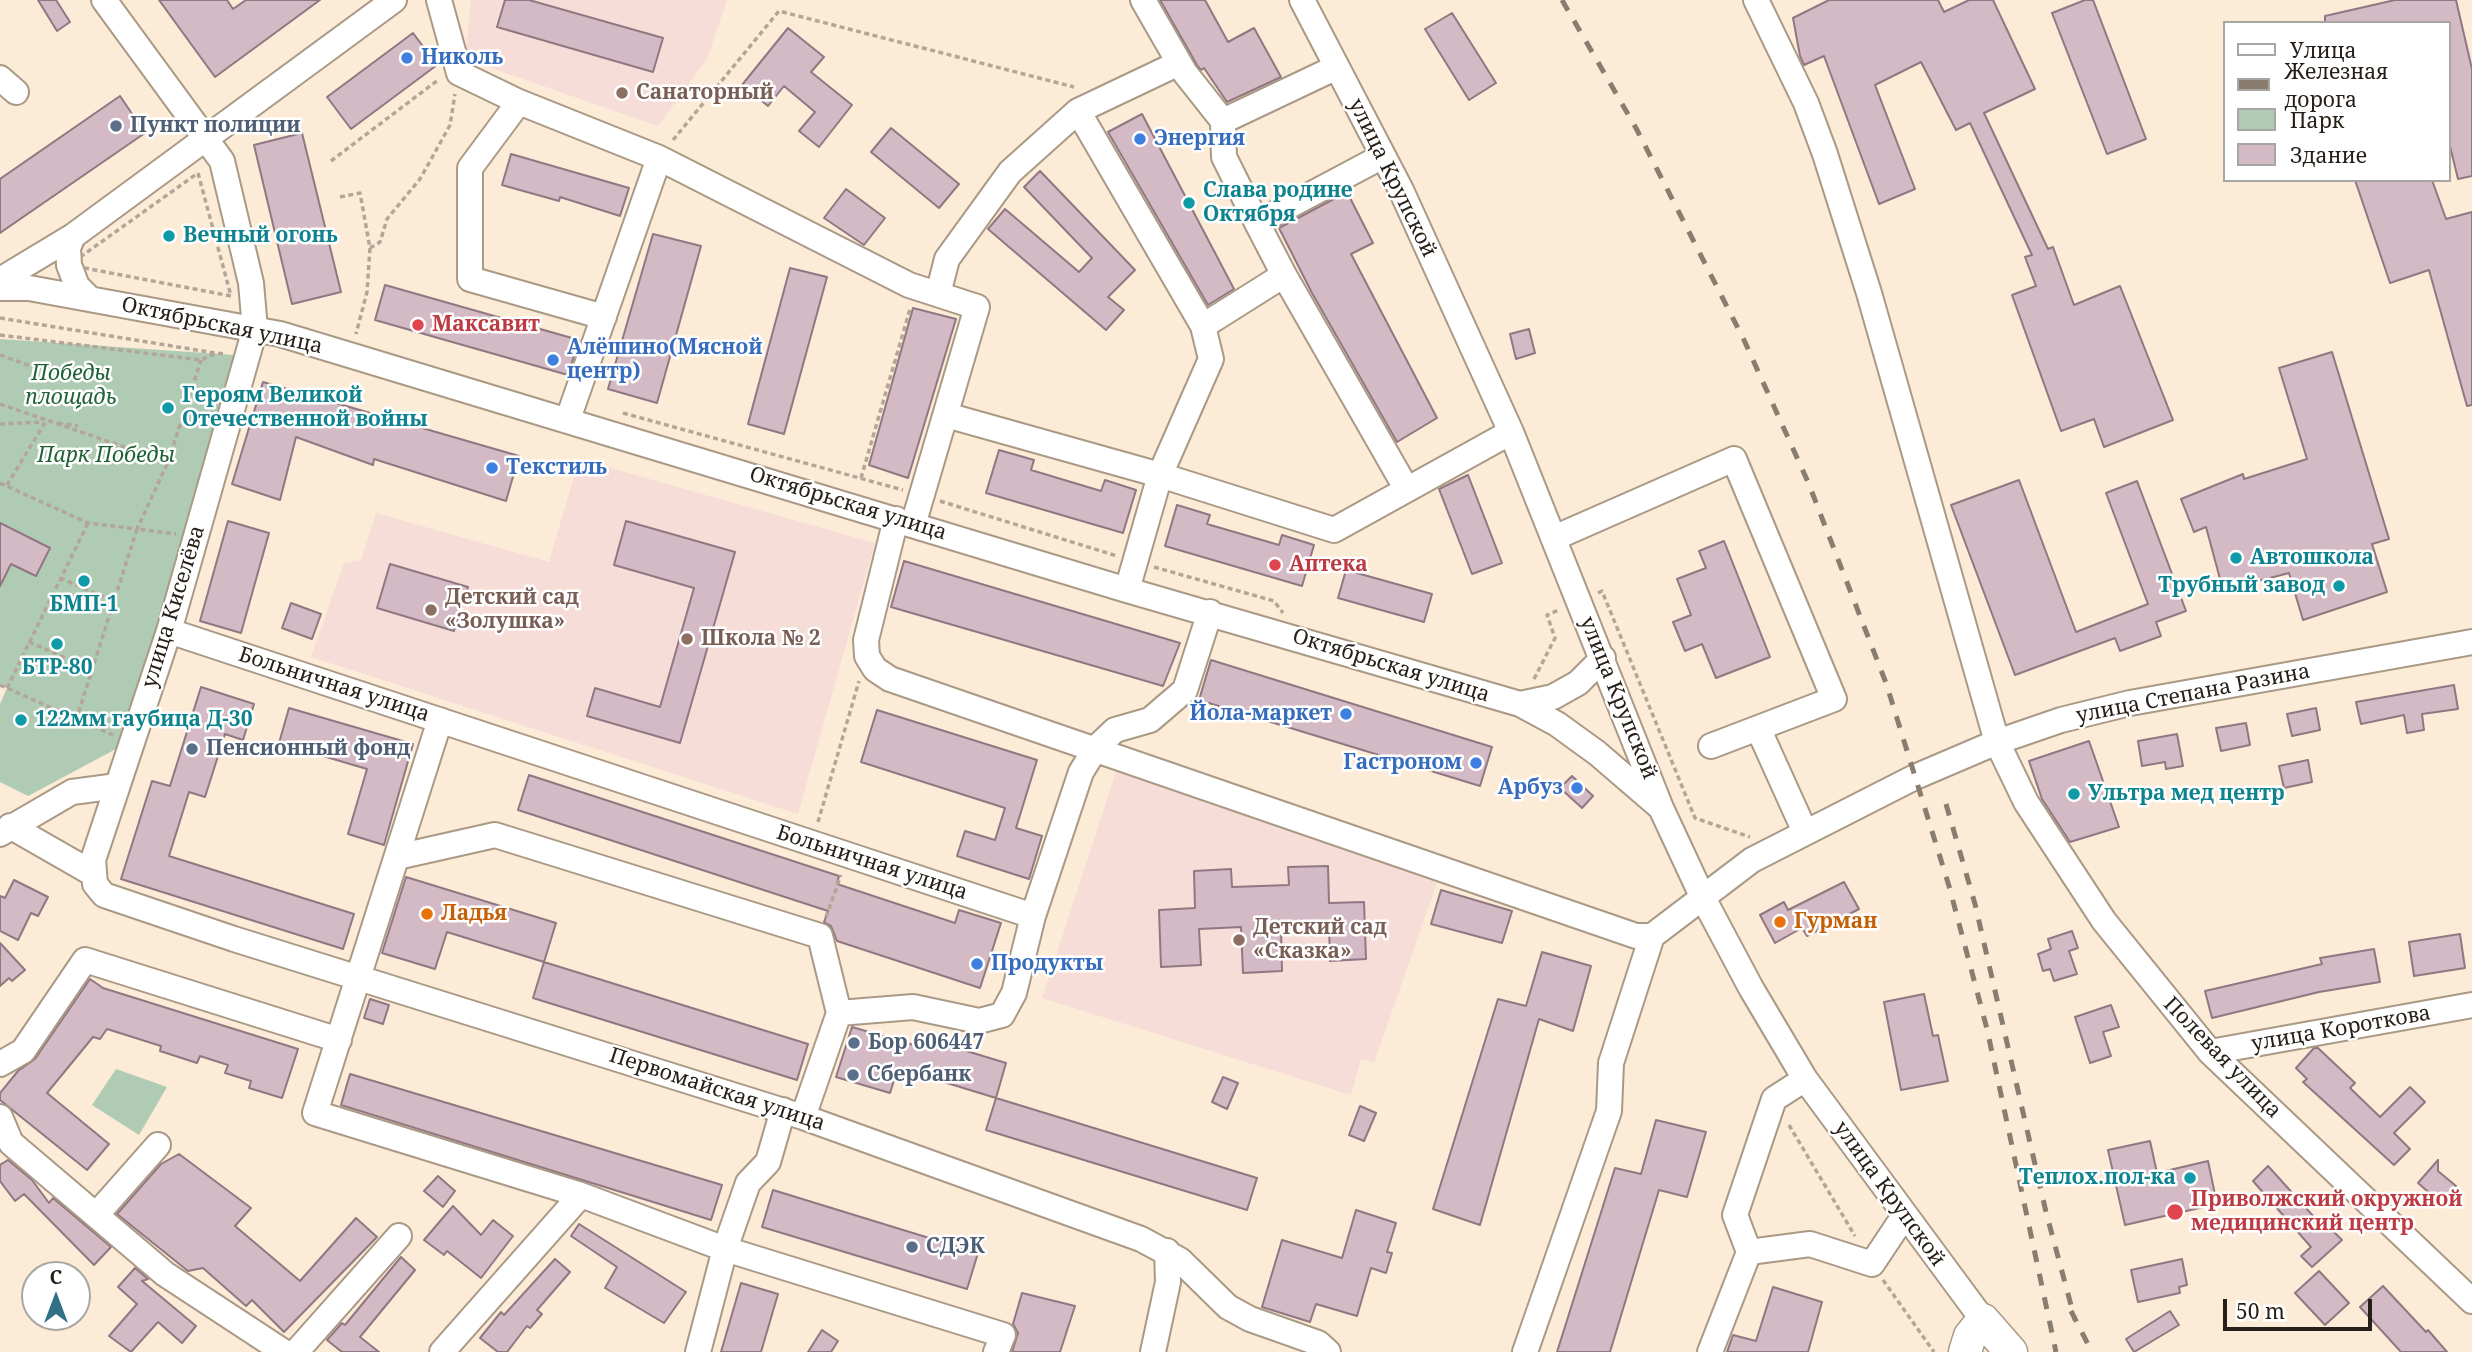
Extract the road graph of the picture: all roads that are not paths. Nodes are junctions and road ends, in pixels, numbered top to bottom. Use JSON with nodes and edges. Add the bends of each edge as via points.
{"nodes":[{"id":1,"x":394,"y":0,"type":"edge"},
{"id":2,"x":439,"y":0,"type":"edge"},
{"id":3,"x":1143,"y":0,"type":"edge"},
{"id":4,"x":1302,"y":0,"type":"edge"},
{"id":5,"x":1756,"y":0,"type":"edge"},
{"id":6,"x":110,"y":8,"type":"edge"},
{"id":7,"x":1179,"y":63,"type":"junction"},
{"id":8,"x":1337,"y":67,"type":"junction"},
{"id":9,"x":519,"y":102,"type":"junction"},
{"id":10,"x":1078,"y":111,"type":"junction"},
{"id":11,"x":1223,"y":121,"type":"junction"},
{"id":12,"x":205,"y":136,"type":"junction"},
{"id":13,"x":1383,"y":156,"type":"junction"},
{"id":14,"x":659,"y":158,"type":"junction"},
{"id":15,"x":1257,"y":223,"type":"junction"},
{"id":16,"x":73,"y":236,"type":"junction"},
{"id":17,"x":1284,"y":275,"type":"junction"},
{"id":18,"x":0,"y":281,"type":"edge"},
{"id":19,"x":0,"y":288,"type":"edge"},
{"id":20,"x":927,"y":291,"type":"junction"},
{"id":21,"x":90,"y":299,"type":"junction"},
{"id":22,"x":604,"y":317,"type":"junction"},
{"id":23,"x":1203,"y":326,"type":"junction"},
{"id":24,"x":255,"y":329,"type":"junction"},
{"id":25,"x":946,"y":415,"type":"junction"},
{"id":26,"x":568,"y":419,"type":"junction"},
{"id":27,"x":1510,"y":432,"type":"junction"},
{"id":28,"x":1160,"y":475,"type":"junction"},
{"id":29,"x":1406,"y":488,"type":"junction"},
{"id":30,"x":905,"y":522,"type":"junction"},
{"id":31,"x":1554,"y":538,"type":"junction"},
{"id":32,"x":1127,"y":590,"type":"junction"},
{"id":33,"x":1210,"y":612,"type":"junction"},
{"id":34,"x":169,"y":631,"type":"junction"},
{"id":35,"x":2472,"y":642,"type":"edge"},
{"id":36,"x":1603,"y":658,"type":"junction"},
{"id":37,"x":1523,"y":694,"type":"junction"},
{"id":38,"x":440,"y":720,"type":"junction"},
{"id":39,"x":1758,"y":728,"type":"junction"},
{"id":40,"x":1997,"y":742,"type":"junction"},
{"id":41,"x":1711,"y":746,"type":"dead end"},
{"id":42,"x":1096,"y":748,"type":"junction"},
{"id":43,"x":117,"y":786,"type":"junction"},
{"id":44,"x":1661,"y":808,"type":"junction"},
{"id":45,"x":5,"y":830,"type":"edge"},
{"id":46,"x":1805,"y":832,"type":"junction"},
{"id":47,"x":397,"y":857,"type":"junction"},
{"id":48,"x":93,"y":879,"type":"junction"},
{"id":49,"x":1702,"y":896,"type":"junction"},
{"id":50,"x":1032,"y":916,"type":"junction"},
{"id":51,"x":1652,"y":936,"type":"junction"},
{"id":52,"x":359,"y":977,"type":"junction"},
{"id":53,"x":2472,"y":1005,"type":"edge"},
{"id":54,"x":839,"y":1013,"type":"junction"},
{"id":55,"x":339,"y":1040,"type":"junction"},
{"id":56,"x":2210,"y":1052,"type":"junction"},
{"id":57,"x":0,"y":1064,"type":"edge"},
{"id":58,"x":1805,"y":1079,"type":"junction"},
{"id":59,"x":793,"y":1113,"type":"junction"},
{"id":60,"x":0,"y":1117,"type":"edge"},
{"id":61,"x":158,"y":1145,"type":"dead end"},
{"id":62,"x":581,"y":1195,"type":"junction"},
{"id":63,"x":97,"y":1214,"type":"junction"},
{"id":64,"x":1905,"y":1216,"type":"junction"},
{"id":65,"x":399,"y":1236,"type":"dead end"},
{"id":66,"x":725,"y":1249,"type":"junction"},
{"id":67,"x":1167,"y":1251,"type":"junction"},
{"id":68,"x":1749,"y":1252,"type":"junction"},
{"id":69,"x":2472,"y":1301,"type":"edge"},
{"id":70,"x":1983,"y":1320,"type":"junction"},
{"id":71,"x":1323,"y":1348,"type":"edge"},
{"id":72,"x":284,"y":1352,"type":"edge"},
{"id":73,"x":296,"y":1352,"type":"edge"},
{"id":74,"x":442,"y":1352,"type":"edge"},
{"id":75,"x":698,"y":1352,"type":"edge"},
{"id":76,"x":996,"y":1352,"type":"edge"},
{"id":77,"x":1153,"y":1352,"type":"edge"},
{"id":78,"x":1525,"y":1352,"type":"edge"},
{"id":79,"x":1710,"y":1352,"type":"edge"},
{"id":80,"x":1965,"y":1352,"type":"edge"},
{"id":81,"x":2011,"y":1352,"type":"edge"}],
"edges":[{"from":1,"to":12,"type":"street"},
{"from":2,"to":9,"type":"street","via":[[458,69]]},
{"from":3,"to":7,"type":"street"},
{"from":4,"to":8,"type":"street","name":"улица Крупской"},
{"from":5,"to":40,"type":"street","name":"Полевая улица","via":[[1825,153]]},
{"from":6,"to":12,"type":"street","name":"улица Киселёва"},
{"from":7,"to":10,"type":"street"},
{"from":7,"to":11,"type":"street"},
{"from":8,"to":11,"type":"street"},
{"from":8,"to":13,"type":"street","name":"улица Крупской"},
{"from":9,"to":14,"type":"street"},
{"from":9,"to":22,"type":"street","via":[[470,168],[470,279]]},
{"from":10,"to":20,"type":"street","via":[[1010,172]]},
{"from":10,"to":23,"type":"street"},
{"from":11,"to":15,"type":"street","via":[[1224,156]]},
{"from":12,"to":16,"type":"street"},
{"from":12,"to":24,"type":"street","name":"улица Киселёва","via":[[226,175],[251,283]]},
{"from":13,"to":15,"type":"street"},
{"from":13,"to":27,"type":"street","name":"улица Крупской"},
{"from":14,"to":20,"type":"street"},
{"from":14,"to":22,"type":"street"},
{"from":15,"to":17,"type":"street"},
{"from":16,"to":18,"type":"street"},
{"from":16,"to":21,"type":"street","via":[[69,265],[77,286]]},
{"from":17,"to":23,"type":"street"},
{"from":17,"to":29,"type":"street"},
{"from":19,"to":21,"type":"street","name":"Октябрьская улица","via":[[29,288]]},
{"from":20,"to":25,"type":"street","via":[[977,307]]},
{"from":21,"to":24,"type":"street","name":"Октябрьская улица"},
{"from":22,"to":26,"type":"street"},
{"from":23,"to":28,"type":"street","via":[[1211,359]]},
{"from":24,"to":26,"type":"street","name":"Октябрьская улица"},
{"from":24,"to":34,"type":"street","name":"улица Киселёва"},
{"from":25,"to":28,"type":"street"},
{"from":25,"to":30,"type":"street","via":[[922,495]]},
{"from":26,"to":30,"type":"street","name":"Октябрьская улица"},
{"from":27,"to":29,"type":"street"},
{"from":27,"to":31,"type":"street","name":"улица Крупской"},
{"from":28,"to":29,"type":"street","via":[[1334,530]]},
{"from":28,"to":32,"type":"street"},
{"from":30,"to":32,"type":"street","name":"Октябрьская улица"},
{"from":30,"to":42,"type":"street","via":[[866,640],[867,656],[875,669],[890,679]]},
{"from":31,"to":36,"type":"street","name":"улица Крупской"},
{"from":31,"to":39,"type":"street","via":[[1734,459],[1834,699]]},
{"from":32,"to":33,"type":"street","name":"Октябрьская улица"},
{"from":33,"to":37,"type":"street","name":"Октябрьская улица"},
{"from":33,"to":42,"type":"street","via":[[1185,690],[1150,720],[1115,730]]},
{"from":34,"to":38,"type":"street","name":"Больничная улица"},
{"from":34,"to":43,"type":"street","name":"улица Киселёва"},
{"from":35,"to":40,"type":"street","name":"улица Степана Разина","via":[[2130,703]]},
{"from":36,"to":37,"type":"street","via":[[1578,683],[1553,697]]},
{"from":36,"to":44,"type":"street","name":"улица Крупской"},
{"from":37,"to":44,"type":"street","name":"Октябрьская улица"},
{"from":38,"to":47,"type":"street"},
{"from":38,"to":50,"type":"street","name":"Больничная улица"},
{"from":39,"to":41,"type":"street"},
{"from":39,"to":46,"type":"street"},
{"from":40,"to":46,"type":"street","name":"улица Степана Разина"},
{"from":40,"to":56,"type":"street","name":"Полевая улица","via":[[2026,802],[2104,921]]},
{"from":42,"to":50,"type":"street","via":[[1081,772]]},
{"from":42,"to":51,"type":"street","via":[[1636,936]]},
{"from":43,"to":45,"type":"street","via":[[72,792]]},
{"from":43,"to":48,"type":"street","name":"улица Киселёва"},
{"from":44,"to":49,"type":"street","name":"улица Крупской"},
{"from":45,"to":48,"type":"street","name":"Первомайская улица"},
{"from":46,"to":49,"type":"street","name":"улица Степана Разина","via":[[1752,860]]},
{"from":47,"to":52,"type":"street"},
{"from":47,"to":54,"type":"street","via":[[495,835],[820,936]]},
{"from":48,"to":52,"type":"street","name":"Первомайская улица","via":[[104,895],[117,901]]},
{"from":49,"to":51,"type":"street","name":"улица Степана Разина"},
{"from":49,"to":58,"type":"street","name":"улица Крупской"},
{"from":50,"to":54,"type":"street","via":[[1014,993],[1002,1015],[979,1021],[913,1007]]},
{"from":51,"to":78,"type":"street","via":[[1611,1063],[1609,1111]]},
{"from":52,"to":55,"type":"street"},
{"from":52,"to":59,"type":"street","name":"Первомайская улица"},
{"from":53,"to":56,"type":"street","name":"улица Короткова"},
{"from":54,"to":59,"type":"street"},
{"from":55,"to":57,"type":"street","via":[[85,960],[23,1051]]},
{"from":55,"to":62,"type":"street","via":[[315,1113]]},
{"from":56,"to":69,"type":"street","name":"Полевая улица"},
{"from":58,"to":64,"type":"street","name":"улица Крупской"},
{"from":58,"to":68,"type":"street","via":[[1773,1099],[1735,1215]]},
{"from":59,"to":66,"type":"street","via":[[768,1163],[748,1183]]},
{"from":59,"to":67,"type":"street","name":"Первомайская улица"},
{"from":60,"to":63,"type":"street","via":[[11,1143]]},
{"from":61,"to":63,"type":"street"},
{"from":62,"to":66,"type":"street"},
{"from":62,"to":74,"type":"street"},
{"from":63,"to":72,"type":"street","via":[[165,1274]]},
{"from":64,"to":68,"type":"street","via":[[1872,1264],[1810,1244]]},
{"from":64,"to":70,"type":"street","name":"улица Крупской"},
{"from":65,"to":73,"type":"street"},
{"from":66,"to":75,"type":"street"},
{"from":66,"to":76,"type":"street","via":[[1003,1335]]},
{"from":67,"to":71,"type":"street","name":"Первомайская улица","via":[[1228,1307]]},
{"from":67,"to":77,"type":"street","via":[[1168,1282]]},
{"from":68,"to":79,"type":"street"},
{"from":70,"to":80,"type":"main road"},
{"from":70,"to":81,"type":"main road","name":"улица Крупской"}]}
